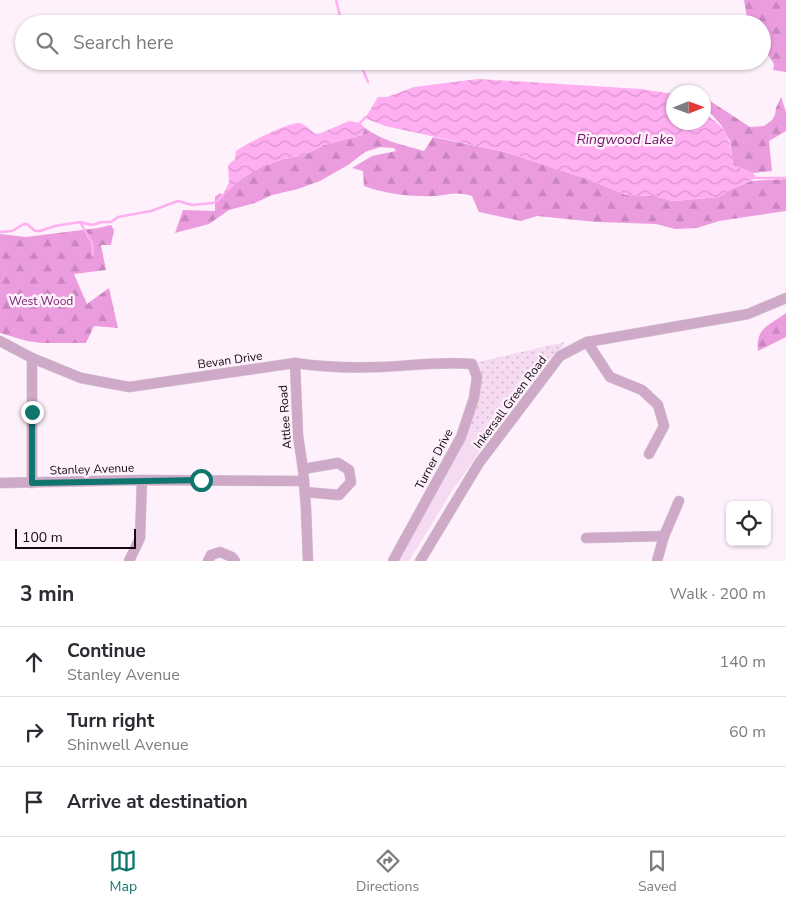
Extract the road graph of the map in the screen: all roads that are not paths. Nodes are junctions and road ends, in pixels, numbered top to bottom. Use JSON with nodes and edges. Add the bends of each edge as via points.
{"nodes":[{"id":1,"x":786,"y":298,"type":"edge"},
{"id":2,"x":0,"y":341,"type":"edge"},
{"id":3,"x":587,"y":342,"type":"junction"},
{"id":4,"x":32,"y":358,"type":"junction"},
{"id":5,"x":295,"y":363,"type":"junction"},
{"id":6,"x":472,"y":364,"type":"joint"},
{"id":7,"x":649,"y":454,"type":"dead end"},
{"id":8,"x":303,"y":469,"type":"junction"},
{"id":9,"x":142,"y":480,"type":"junction"},
{"id":10,"x":304,"y":481,"type":"junction"},
{"id":11,"x":0,"y":483,"type":"edge"},
{"id":12,"x":32,"y":483,"type":"junction"},
{"id":13,"x":305,"y":492,"type":"junction"},
{"id":14,"x":679,"y":501,"type":"dead end"},
{"id":15,"x":664,"y":536,"type":"junction"},
{"id":16,"x":586,"y":538,"type":"dead end"},
{"id":17,"x":129,"y":561,"type":"edge"},
{"id":18,"x":208,"y":561,"type":"edge"},
{"id":19,"x":235,"y":561,"type":"edge"},
{"id":20,"x":308,"y":561,"type":"edge"},
{"id":21,"x":393,"y":561,"type":"edge"},
{"id":22,"x":420,"y":561,"type":"edge"},
{"id":23,"x":657,"y":561,"type":"edge"}],
"edges":[{"from":1,"to":3,"type":"street","name":"Inkersall Green Road","via":[[748,314]]},
{"from":2,"to":4,"type":"street","name":"Bevan Drive"},
{"from":3,"to":7,"type":"street","via":[[610,377],[642,390],[658,405],[664,426]]},
{"from":3,"to":22,"type":"street","name":"Inkersall Green Road","via":[[560,356],[479,463]]},
{"from":4,"to":5,"type":"street","name":"Bevan Drive","via":[[81,378],[129,387]]},
{"from":4,"to":12,"type":"street"},
{"from":5,"to":6,"type":"street","name":"Bevan Drive","via":[[379,368],[453,362]]},
{"from":5,"to":8,"type":"street","name":"Attlee Road","via":[[298,436]]},
{"from":6,"to":21,"type":"street","name":"Turner Drive","via":[[477,377],[474,398],[461,437]]},
{"from":8,"to":10,"type":"street","name":"Attlee Road"},
{"from":8,"to":13,"type":"street","via":[[338,463],[349,470],[351,482],[339,495]]},
{"from":9,"to":10,"type":"street","name":"Stanley Avenue"},
{"from":9,"to":12,"type":"street","name":"Stanley Avenue"},
{"from":9,"to":17,"type":"street","via":[[140,538]]},
{"from":10,"to":13,"type":"street","name":"Attlee Road"},
{"from":11,"to":12,"type":"street","name":"Stanley Avenue"},
{"from":13,"to":20,"type":"street","name":"Attlee Road"},
{"from":14,"to":15,"type":"street"},
{"from":15,"to":16,"type":"street"},
{"from":15,"to":23,"type":"street"},
{"from":18,"to":19,"type":"street","via":[[211,555],[220,552]]}]}
